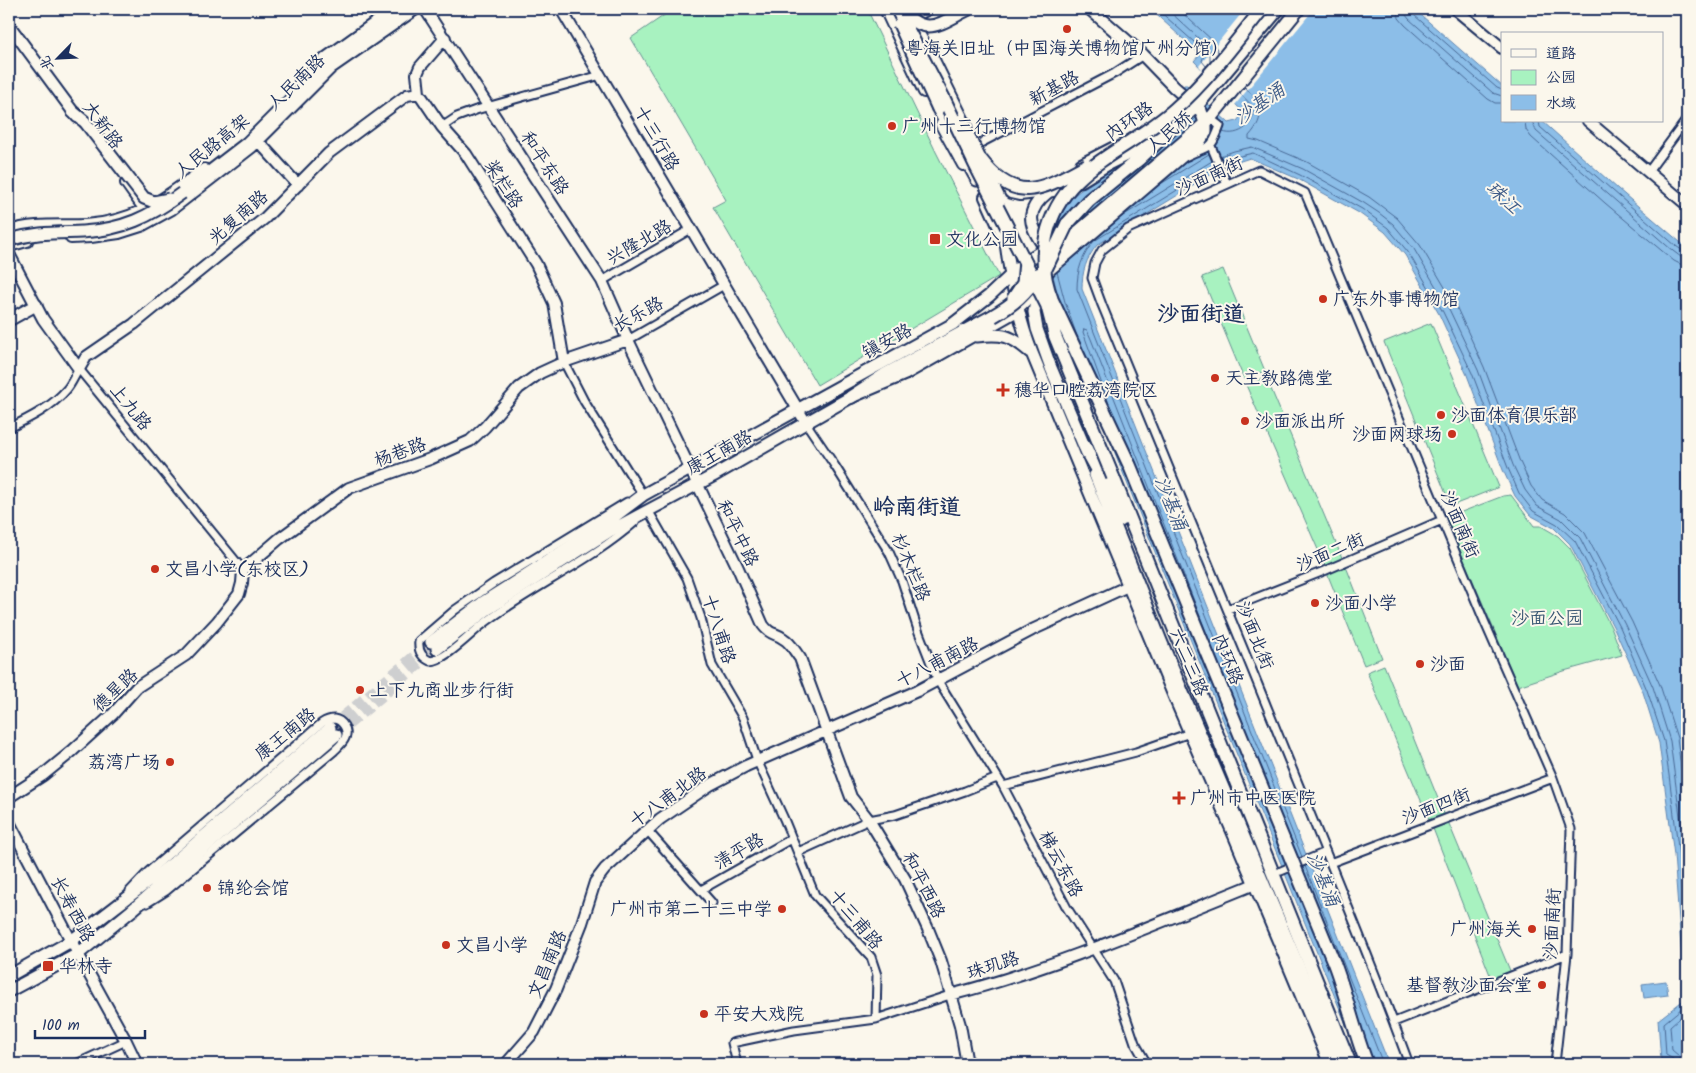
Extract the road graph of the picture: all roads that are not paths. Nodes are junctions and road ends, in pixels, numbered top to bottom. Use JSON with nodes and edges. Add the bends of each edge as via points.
{"nodes":[{"id":1,"x":394,"y":9,"type":"edge"},
{"id":2,"x":404,"y":9,"type":"edge"},
{"id":3,"x":416,"y":9,"type":"edge"},
{"id":4,"x":425,"y":9,"type":"edge"},
{"id":5,"x":561,"y":9,"type":"edge"},
{"id":6,"x":886,"y":9,"type":"edge"},
{"id":7,"x":892,"y":9,"type":"edge"},
{"id":8,"x":901,"y":9,"type":"edge"},
{"id":9,"x":956,"y":9,"type":"edge"},
{"id":10,"x":969,"y":9,"type":"edge"},
{"id":11,"x":1090,"y":9,"type":"edge"},
{"id":12,"x":1262,"y":9,"type":"edge"},
{"id":13,"x":1278,"y":9,"type":"edge"},
{"id":14,"x":1293,"y":9,"type":"edge"},
{"id":15,"x":1299,"y":9,"type":"edge"},
{"id":16,"x":1455,"y":9,"type":"edge"},
{"id":17,"x":9,"y":25,"type":"edge"},
{"id":18,"x":916,"y":28,"type":"junction"},
{"id":19,"x":445,"y":38,"type":"junction"},
{"id":20,"x":1501,"y":47,"type":"edge"},
{"id":21,"x":914,"y":48,"type":"junction"},
{"id":22,"x":1143,"y":55,"type":"junction"},
{"id":23,"x":601,"y":75,"type":"junction"},
{"id":24,"x":1174,"y":87,"type":"junction"},
{"id":25,"x":419,"y":93,"type":"junction"},
{"id":26,"x":489,"y":106,"type":"junction"},
{"id":27,"x":1195,"y":106,"type":"junction"},
{"id":28,"x":73,"y":112,"type":"junction"},
{"id":29,"x":1687,"y":119,"type":"edge"},
{"id":30,"x":1589,"y":122,"type":"edge"},
{"id":31,"x":442,"y":127,"type":"junction"},
{"id":32,"x":1144,"y":133,"type":"junction"},
{"id":33,"x":258,"y":141,"type":"junction"},
{"id":34,"x":977,"y":145,"type":"junction"},
{"id":35,"x":1211,"y":146,"type":"junction"},
{"id":36,"x":983,"y":160,"type":"junction"},
{"id":37,"x":1176,"y":162,"type":"junction"},
{"id":38,"x":1648,"y":172,"type":"junction"},
{"id":39,"x":1226,"y":182,"type":"junction"},
{"id":40,"x":298,"y":185,"type":"junction"},
{"id":41,"x":980,"y":187,"type":"junction"},
{"id":42,"x":1048,"y":192,"type":"junction"},
{"id":43,"x":182,"y":193,"type":"junction"},
{"id":44,"x":1687,"y":204,"type":"edge"},
{"id":45,"x":146,"y":210,"type":"junction"},
{"id":46,"x":153,"y":221,"type":"junction"},
{"id":47,"x":1067,"y":224,"type":"junction"},
{"id":48,"x":1128,"y":229,"type":"joint"},
{"id":49,"x":691,"y":230,"type":"junction"},
{"id":50,"x":9,"y":231,"type":"edge"},
{"id":51,"x":9,"y":240,"type":"edge"},
{"id":52,"x":1006,"y":243,"type":"junction"},
{"id":53,"x":9,"y":246,"type":"edge"},
{"id":54,"x":1046,"y":249,"type":"junction"},
{"id":55,"x":9,"y":254,"type":"edge"},
{"id":56,"x":1058,"y":259,"type":"junction"},
{"id":57,"x":1050,"y":270,"type":"junction"},
{"id":58,"x":1015,"y":274,"type":"junction"},
{"id":59,"x":602,"y":281,"type":"junction"},
{"id":60,"x":724,"y":285,"type":"junction"},
{"id":61,"x":989,"y":296,"type":"junction"},
{"id":62,"x":36,"y":305,"type":"junction"},
{"id":63,"x":1017,"y":309,"type":"junction"},
{"id":64,"x":993,"y":316,"type":"junction"},
{"id":65,"x":13,"y":317,"type":"edge"},
{"id":66,"x":973,"y":337,"type":"junction"},
{"id":67,"x":628,"y":340,"type":"junction"},
{"id":68,"x":1032,"y":353,"type":"junction"},
{"id":69,"x":564,"y":362,"type":"junction"},
{"id":70,"x":79,"y":369,"type":"junction"},
{"id":71,"x":1052,"y":370,"type":"junction"},
{"id":72,"x":1041,"y":375,"type":"junction"},
{"id":73,"x":851,"y":397,"type":"junction"},
{"id":74,"x":1101,"y":402,"type":"junction"},
{"id":75,"x":798,"y":410,"type":"junction"},
{"id":76,"x":806,"y":424,"type":"junction"},
{"id":77,"x":9,"y":428,"type":"edge"},
{"id":78,"x":1084,"y":445,"type":"junction"},
{"id":79,"x":690,"y":469,"type":"junction"},
{"id":80,"x":697,"y":485,"type":"junction"},
{"id":81,"x":643,"y":495,"type":"junction"},
{"id":82,"x":648,"y":509,"type":"junction"},
{"id":83,"x":1442,"y":520,"type":"junction"},
{"id":84,"x":242,"y":570,"type":"junction"},
{"id":85,"x":1128,"y":586,"type":"junction"},
{"id":86,"x":1228,"y":609,"type":"junction"},
{"id":87,"x":1184,"y":656,"type":"junction"},
{"id":88,"x":938,"y":681,"type":"junction"},
{"id":89,"x":827,"y":731,"type":"junction"},
{"id":90,"x":1190,"y":733,"type":"junction"},
{"id":91,"x":757,"y":760,"type":"junction"},
{"id":92,"x":997,"y":778,"type":"junction"},
{"id":93,"x":1553,"y":778,"type":"junction"},
{"id":94,"x":1003,"y":786,"type":"junction"},
{"id":95,"x":9,"y":797,"type":"edge"},
{"id":96,"x":869,"y":820,"type":"junction"},
{"id":97,"x":9,"y":822,"type":"edge"},
{"id":98,"x":647,"y":830,"type":"junction"},
{"id":99,"x":791,"y":839,"type":"junction"},
{"id":100,"x":798,"y":852,"type":"junction"},
{"id":101,"x":1326,"y":852,"type":"junction"},
{"id":102,"x":1330,"y":863,"type":"junction"},
{"id":103,"x":605,"y":869,"type":"joint"},
{"id":104,"x":1282,"y":871,"type":"dead end"},
{"id":105,"x":1255,"y":884,"type":"junction"},
{"id":106,"x":701,"y":890,"type":"junction"},
{"id":107,"x":124,"y":899,"type":"junction"},
{"id":108,"x":712,"y":903,"type":"dead end"},
{"id":109,"x":131,"y":911,"type":"junction"},
{"id":110,"x":71,"y":941,"type":"junction"},
{"id":111,"x":1094,"y":948,"type":"junction"},
{"id":112,"x":78,"y":954,"type":"junction"},
{"id":113,"x":1567,"y":954,"type":"junction"},
{"id":114,"x":9,"y":976,"type":"edge"},
{"id":115,"x":9,"y":991,"type":"edge"},
{"id":116,"x":950,"y":995,"type":"junction"},
{"id":117,"x":876,"y":1019,"type":"junction"},
{"id":118,"x":1394,"y":1022,"type":"junction"},
{"id":119,"x":126,"y":1041,"type":"junction"},
{"id":120,"x":76,"y":1064,"type":"edge"},
{"id":121,"x":136,"y":1064,"type":"edge"},
{"id":122,"x":506,"y":1064,"type":"edge"},
{"id":123,"x":737,"y":1064,"type":"edge"},
{"id":124,"x":967,"y":1064,"type":"edge"},
{"id":125,"x":1147,"y":1064,"type":"edge"},
{"id":126,"x":1330,"y":1064,"type":"edge"},
{"id":127,"x":1340,"y":1064,"type":"edge"},
{"id":128,"x":1350,"y":1064,"type":"edge"},
{"id":129,"x":1367,"y":1064,"type":"edge"},
{"id":130,"x":1409,"y":1064,"type":"edge"},
{"id":131,"x":1555,"y":1064,"type":"edge"}],
"edges":[{"from":1,"to":45,"type":"street","name":"人民南路","via":[[327,57],[242,140]]},
{"from":2,"to":43,"type":"main road","name":"人民路高架","via":[[333,59],[248,143]]},
{"from":3,"to":33,"type":"street","name":"人民南路","via":[[331,68]]},
{"from":4,"to":19,"type":"street","name":"和平东路"},
{"from":5,"to":23,"type":"street","name":"十三行路"},
{"from":6,"to":21,"type":"street"},
{"from":6,"to":41,"type":"street","via":[[952,146]]},
{"from":7,"to":41,"type":"main road","bridge":true,"via":[[938,109]]},
{"from":8,"to":10,"type":"main road","bridge":true,"via":[[917,24],[928,27]]},
{"from":8,"to":18,"type":"street"},
{"from":8,"to":36,"type":"main road","bridge":true},
{"from":8,"to":74,"type":"highway","bridge":true,"via":[[975,164],[1052,315]]},
{"from":9,"to":18,"type":"street"},
{"from":11,"to":22,"type":"main road"},
{"from":12,"to":32,"type":"highway","name":"内环路","bridge":true,"via":[[1192,92]]},
{"from":13,"to":27,"type":"highway","name":"内环路"},
{"from":14,"to":54,"type":"main road","name":"人民桥","bridge":true,"via":[[1198,125],[1096,212]]},
{"from":15,"to":56,"type":"main road","name":"人民桥","via":[[1209,120],[1073,236],[1064,245]]},
{"from":16,"to":20,"type":"street"},
{"from":17,"to":28,"type":"street","name":"大新路"},
{"from":18,"to":21,"type":"street"},
{"from":18,"to":34,"type":"street"},
{"from":19,"to":25,"type":"street","via":[[420,67],[417,74]]},
{"from":19,"to":26,"type":"street","name":"和平东路"},
{"from":21,"to":41,"type":"street"},
{"from":22,"to":24,"type":"main road"},
{"from":22,"to":34,"type":"street","name":"新基路"},
{"from":23,"to":26,"type":"street"},
{"from":23,"to":49,"type":"street","name":"十三行路"},
{"from":24,"to":27,"type":"main road"},
{"from":24,"to":36,"type":"street","via":[[1175,102],[1159,118],[1044,181],[1027,184],[1008,180]]},
{"from":24,"to":42,"type":"street","via":[[1180,103],[1170,122],[1135,151],[1080,174]]},
{"from":25,"to":31,"type":"street","name":"桨栏路"},
{"from":25,"to":40,"type":"street","name":"光复南路","via":[[407,95],[329,153]]},
{"from":26,"to":31,"type":"street","via":[[457,117]]},
{"from":26,"to":59,"type":"street","name":"和平东路"},
{"from":27,"to":35,"type":"street","via":[[1220,126]]},
{"from":27,"to":37,"type":"main road","via":[[1206,126],[1204,136]]},
{"from":27,"to":47,"type":"highway","name":"内环路","via":[[1146,153],[1089,200]]},
{"from":28,"to":43,"type":"main road","bridge":true,"via":[[85,122],[144,198],[160,202]]},
{"from":28,"to":45,"type":"street","name":"大新路"},
{"from":29,"to":38,"type":"street"},
{"from":30,"to":38,"type":"street"},
{"from":31,"to":69,"type":"street","name":"桨栏路","via":[[466,154],[544,278],[554,303]]},
{"from":32,"to":36,"type":"highway","bridge":true,"via":[[1038,188],[1009,186],[997,178]]},
{"from":32,"to":74,"type":"highway","name":"内环路","bridge":true,"via":[[1072,184],[1053,213],[1045,244],[1043,262],[1049,292]]},
{"from":33,"to":40,"type":"street"},
{"from":33,"to":46,"type":"street","name":"人民南路"},
{"from":34,"to":36,"type":"street"},
{"from":35,"to":37,"type":"street"},
{"from":35,"to":39,"type":"street"},
{"from":36,"to":42,"type":"street","via":[[1000,184],[1011,193],[1026,196]]},
{"from":36,"to":64,"type":"main road","bridge":true,"via":[[1019,238],[1026,263],[1020,288]]},
{"from":37,"to":56,"type":"main road"},
{"from":38,"to":44,"type":"street"},
{"from":39,"to":48,"type":"street","name":"沙面南街"},
{"from":39,"to":83,"type":"street","name":"沙面南街","via":[[1259,170],[1305,193]]},
{"from":40,"to":70,"type":"street","name":"光复南路","via":[[265,218],[185,283],[86,357]]},
{"from":41,"to":52,"type":"street"},
{"from":42,"to":54,"type":"main road","via":[[1035,204],[1031,219],[1035,234]]},
{"from":43,"to":51,"type":"main road","name":"人民路高架","bridge":true,"via":[[153,213],[119,226],[82,232],[42,232]]},
{"from":45,"to":46,"type":"street","name":"大新路"},
{"from":45,"to":50,"type":"street","name":"人民南路","via":[[105,223],[34,226]]},
{"from":46,"to":53,"type":"street","name":"人民南路","via":[[105,236],[40,239]]},
{"from":47,"to":64,"type":"highway","bridge":true,"via":[[1026,292]]},
{"from":47,"to":87,"type":"highway","name":"内环路","bridge":true,"via":[[1044,280],[1044,295],[1055,336]]},
{"from":48,"to":86,"type":"street","name":"沙面北街","via":[[1102,250],[1092,278]]},
{"from":49,"to":59,"type":"street","name":"兴隆北路"},
{"from":49,"to":60,"type":"street","name":"十三行路"},
{"from":52,"to":58,"type":"main road","name":"六二三路"},
{"from":52,"to":61,"type":"main road","via":[[1001,276]]},
{"from":54,"to":58,"type":"main road","name":"人民桥","via":[[1033,256]]},
{"from":55,"to":62,"type":"street","name":"上九路"},
{"from":56,"to":57,"type":"main road","name":"人民桥"},
{"from":57,"to":58,"type":"street","via":[[1028,281]]},
{"from":57,"to":63,"type":"main road","name":"镇安路"},
{"from":57,"to":71,"type":"main road","name":"六二三路","via":[[1038,292],[1034,312]]},
{"from":58,"to":61,"type":"main road","name":"镇安路"},
{"from":58,"to":63,"type":"main road","name":"六二三路"},
{"from":59,"to":67,"type":"street","name":"和平东路"},
{"from":60,"to":67,"type":"street","name":"长乐路"},
{"from":60,"to":75,"type":"street"},
{"from":61,"to":75,"type":"main road","name":"镇安路","via":[[942,330]]},
{"from":62,"to":65,"type":"main road"},
{"from":62,"to":70,"type":"street","name":"上九路"},
{"from":63,"to":66,"type":"main road","name":"镇安路"},
{"from":63,"to":68,"type":"main road","name":"六二三路"},
{"from":64,"to":73,"type":"highway","via":[[886,374]]},
{"from":66,"to":68,"type":"main road","via":[[1006,336]]},
{"from":66,"to":73,"type":"main road","name":"镇安路","via":[[886,384]]},
{"from":67,"to":69,"type":"street","name":"长乐路"},
{"from":67,"to":79,"type":"street","name":"和平中路"},
{"from":68,"to":72,"type":"main road","name":"六二三路"},
{"from":69,"to":81,"type":"street","via":[[584,401]]},
{"from":69,"to":84,"type":"street","name":"杨巷路","via":[[519,388],[470,441],[349,488]]},
{"from":70,"to":77,"type":"street","via":[[68,388],[53,403]]},
{"from":70,"to":84,"type":"street","name":"上九路"},
{"from":71,"to":72,"type":"main road"},
{"from":71,"to":78,"type":"main road","name":"六二三路"},
{"from":72,"to":85,"type":"main road","name":"六二三路"},
{"from":73,"to":76,"type":"main road","name":"镇安路"},
{"from":74,"to":129,"type":"highway","name":"内环路","bridge":true,"via":[[1334,963]]},
{"from":75,"to":76,"type":"street"},
{"from":75,"to":79,"type":"main road","name":"康王南路"},
{"from":76,"to":80,"type":"main road","name":"康王南路"},
{"from":76,"to":88,"type":"street","name":"杉木栏路","via":[[889,552]]},
{"from":78,"to":87,"type":"highway"},
{"from":78,"to":127,"type":"main road","name":"六二三路","via":[[1161,641]]},
{"from":79,"to":80,"type":"street","name":"和平中路"},
{"from":79,"to":81,"type":"main road","name":"康王南路"},
{"from":80,"to":82,"type":"main road","name":"康王南路"},
{"from":80,"to":89,"type":"street","name":"和平中路","via":[[763,625],[768,632],[784,638],[800,658]]},
{"from":81,"to":82,"type":"main road","name":"康王南路","via":[[599,528],[482,603],[434,646]]},
{"from":81,"to":82,"type":"street","name":"康王南路","via":[[494,582],[422,638],[419,645],[422,655],[430,661],[442,658],[502,611],[618,535]]},
{"from":82,"to":91,"type":"street","name":"十八甫路","via":[[687,578],[712,665],[739,710]]},
{"from":83,"to":86,"type":"street","name":"沙面二街"},
{"from":83,"to":93,"type":"street","name":"沙面南街"},
{"from":84,"to":95,"type":"street","name":"德星路","via":[[239,594],[186,655],[137,688],[70,753]]},
{"from":85,"to":88,"type":"street","name":"十八甫南路","via":[[1032,630]]},
{"from":85,"to":90,"type":"main road","name":"六二三路"},
{"from":86,"to":101,"type":"street","name":"沙面北街"},
{"from":87,"to":128,"type":"highway"},
{"from":88,"to":89,"type":"street","name":"十八甫南路"},
{"from":88,"to":92,"type":"street","name":"梯云东路"},
{"from":89,"to":91,"type":"street","name":"十八甫南路"},
{"from":89,"to":96,"type":"street","name":"和平西路","via":[[851,797]]},
{"from":90,"to":94,"type":"street","via":[[1136,752]]},
{"from":90,"to":105,"type":"main road","name":"六二三路"},
{"from":91,"to":98,"type":"street","name":"十八甫北路","via":[[710,785]]},
{"from":91,"to":99,"type":"street","name":"十三甫路"},
{"from":92,"to":94,"type":"street","name":"梯云东路"},
{"from":92,"to":96,"type":"street","via":[[895,815]]},
{"from":93,"to":102,"type":"street","name":"沙面四街"},
{"from":93,"to":113,"type":"street","name":"沙面南街","via":[[1571,829]]},
{"from":94,"to":111,"type":"street","name":"梯云东路","via":[[1067,908]]},
{"from":96,"to":100,"type":"street"},
{"from":96,"to":116,"type":"street","name":"和平西路","via":[[905,878],[941,961]]},
{"from":97,"to":110,"type":"street","name":"长寿西路"},
{"from":98,"to":103,"type":"street","name":"十八甫北路"},
{"from":98,"to":106,"type":"street"},
{"from":99,"to":100,"type":"street","name":"十三甫路"},
{"from":99,"to":106,"type":"street","name":"清平路"},
{"from":100,"to":117,"type":"street","name":"十三甫路","via":[[815,895],[871,957],[878,975]]},
{"from":101,"to":102,"type":"street","name":"沙面北街"},
{"from":101,"to":104,"type":"street"},
{"from":102,"to":118,"type":"street","name":"沙面北街"},
{"from":103,"to":122,"type":"street","name":"文昌南路","via":[[595,882],[565,968],[538,1025]]},
{"from":105,"to":111,"type":"street","name":"珠玑路"},
{"from":105,"to":126,"type":"main road","name":"六二三路"},
{"from":106,"to":108,"type":"street"},
{"from":107,"to":109,"type":"main road","name":"康王南路","via":[[333,731]]},
{"from":107,"to":109,"type":"street","name":"康王南路","via":[[154,867],[322,723],[336,720],[346,729],[345,738],[334,750],[166,891]]},
{"from":107,"to":110,"type":"main road","name":"康王南路"},
{"from":109,"to":112,"type":"main road","name":"康王南路"},
{"from":110,"to":112,"type":"street","name":"长寿西路"},
{"from":110,"to":114,"type":"main road","name":"康王南路"},
{"from":111,"to":116,"type":"street","name":"珠玑路"},
{"from":111,"to":125,"type":"street","name":"梯云东路","via":[[1114,981],[1135,1043]]},
{"from":112,"to":115,"type":"main road","name":"康王南路"},
{"from":112,"to":119,"type":"street","name":"长寿西路"},
{"from":113,"to":118,"type":"street"},
{"from":113,"to":131,"type":"street","name":"沙面南街"},
{"from":116,"to":117,"type":"street","name":"珠玑路"},
{"from":116,"to":124,"type":"street","name":"和平西路","via":[[960,1025]]},
{"from":117,"to":123,"type":"street","name":"珠玑路","via":[[794,1030],[732,1043]]},
{"from":118,"to":130,"type":"street","name":"沙面北街"},
{"from":119,"to":120,"type":"street"},
{"from":119,"to":121,"type":"street","name":"长寿西路"}]}
